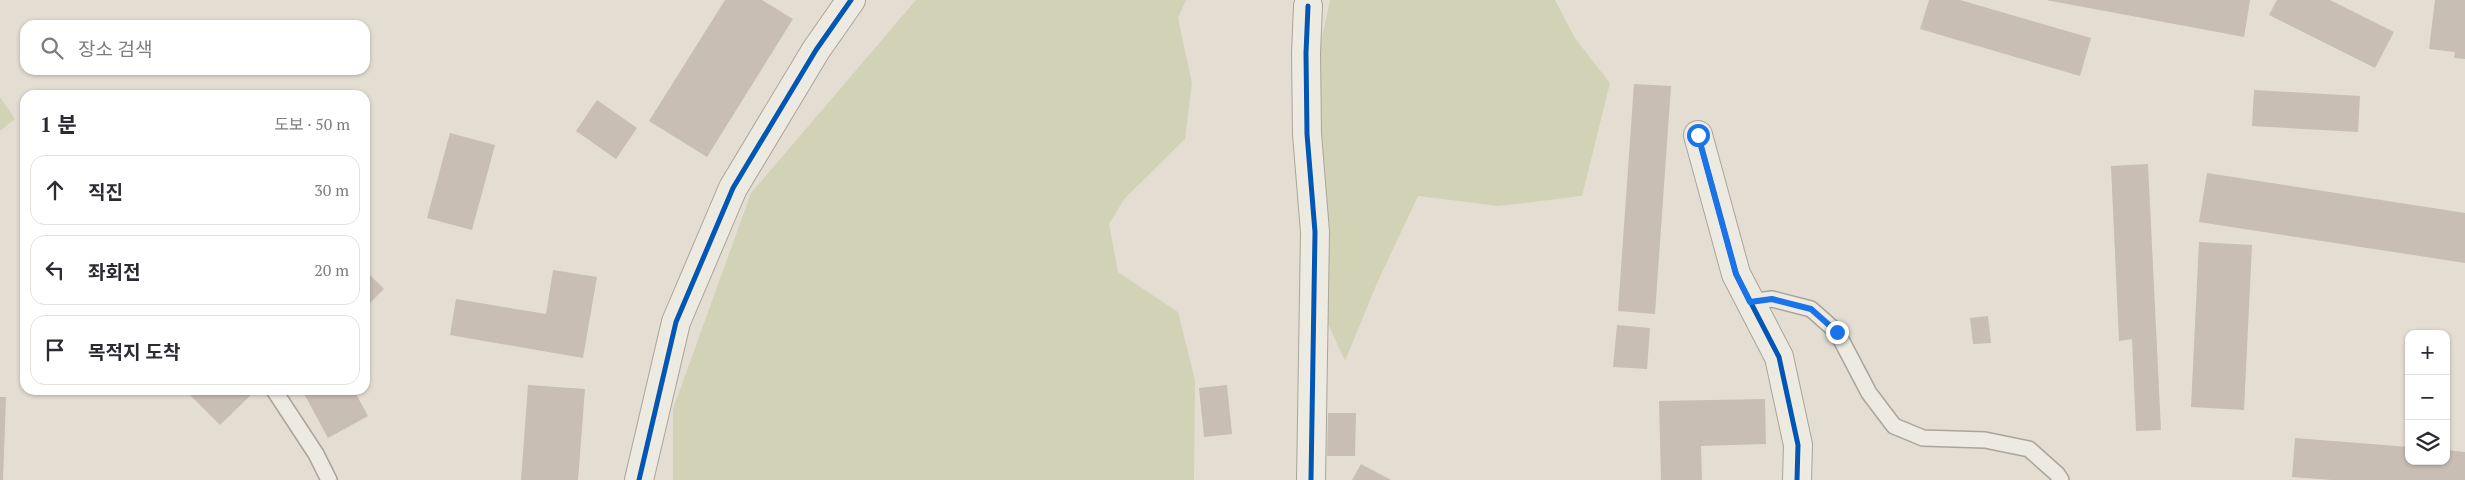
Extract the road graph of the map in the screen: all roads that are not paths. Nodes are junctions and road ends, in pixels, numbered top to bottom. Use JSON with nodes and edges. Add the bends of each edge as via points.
{"nodes":[{"id":1,"x":851,"y":0,"type":"edge"},
{"id":2,"x":1308,"y":6,"type":"dead end"},
{"id":3,"x":1698,"y":135,"type":"dead end"},
{"id":4,"x":1750,"y":302,"type":"junction"},
{"id":5,"x":277,"y":395,"type":"edge"},
{"id":6,"x":328,"y":480,"type":"edge"},
{"id":7,"x":639,"y":480,"type":"edge"},
{"id":8,"x":1311,"y":480,"type":"edge"},
{"id":9,"x":1796,"y":480,"type":"edge"},
{"id":10,"x":2061,"y":480,"type":"edge"}],
"edges":[{"from":1,"to":7,"type":"street","via":[[816,50],[733,188],[676,322]]},
{"from":2,"to":8,"type":"street","via":[[1307,134],[1315,232]]},
{"from":3,"to":4,"type":"street","via":[[1736,274]]},
{"from":4,"to":9,"type":"street","via":[[1779,357],[1798,445]]},
{"from":4,"to":10,"type":"lane","via":[[1772,299],[1811,309],[1837,332],[1869,393],[1894,426],[1923,438],[1985,440],[2029,449]]},
{"from":5,"to":6,"type":"lane","via":[[316,454]]}]}
